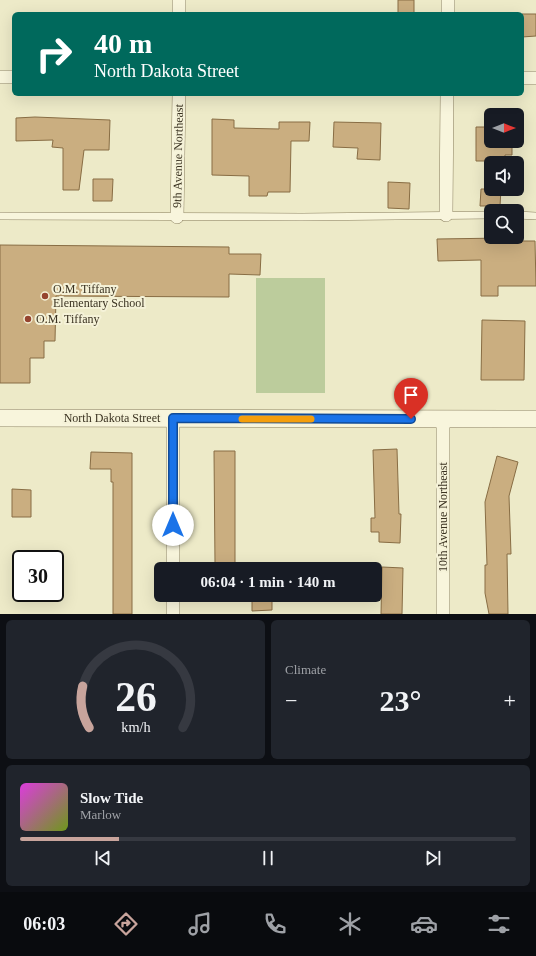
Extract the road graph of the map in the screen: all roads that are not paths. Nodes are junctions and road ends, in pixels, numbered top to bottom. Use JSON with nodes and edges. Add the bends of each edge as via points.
{"nodes":[{"id":1,"x":180,"y":0,"type":"edge"},
{"id":2,"x":448,"y":0,"type":"edge"},
{"id":3,"x":179,"y":12,"type":"edge"},
{"id":4,"x":448,"y":12,"type":"edge"},
{"id":5,"x":0,"y":77,"type":"edge"},
{"id":6,"x":12,"y":77,"type":"edge"},
{"id":7,"x":524,"y":78,"type":"edge"},
{"id":8,"x":536,"y":78,"type":"edge"},
{"id":9,"x":178,"y":96,"type":"edge"},
{"id":10,"x":447,"y":96,"type":"edge"},
{"id":11,"x":446,"y":215,"type":"junction"},
{"id":12,"x":484,"y":215,"type":"edge"},
{"id":13,"x":0,"y":216,"type":"edge"},
{"id":14,"x":524,"y":216,"type":"edge"},
{"id":15,"x":536,"y":216,"type":"edge"},
{"id":16,"x":177,"y":217,"type":"junction"},
{"id":17,"x":0,"y":418,"type":"edge"},
{"id":18,"x":173,"y":418,"type":"junction"},
{"id":19,"x":443,"y":419,"type":"junction"},
{"id":20,"x":536,"y":419,"type":"edge"},
{"id":21,"x":173,"y":562,"type":"edge"},
{"id":22,"x":173,"y":602,"type":"edge"},
{"id":23,"x":173,"y":614,"type":"edge"},
{"id":24,"x":443,"y":614,"type":"edge"}],
"edges":[{"from":1,"to":3,"type":"street"},
{"from":2,"to":4,"type":"street"},
{"from":5,"to":6,"type":"street"},
{"from":7,"to":8,"type":"street"},
{"from":9,"to":16,"type":"street","name":"9th Avenue Northeast"},
{"from":10,"to":11,"type":"street"},
{"from":11,"to":12,"type":"lane"},
{"from":11,"to":16,"type":"lane"},
{"from":13,"to":16,"type":"lane"},
{"from":14,"to":15,"type":"lane"},
{"from":17,"to":18,"type":"street","name":"North Dakota Street"},
{"from":18,"to":19,"type":"street","name":"North Dakota Street"},
{"from":18,"to":21,"type":"street"},
{"from":19,"to":20,"type":"street","name":"North Dakota Street"},
{"from":19,"to":24,"type":"street","name":"10th Avenue Northeast"},
{"from":22,"to":23,"type":"street"}]}
